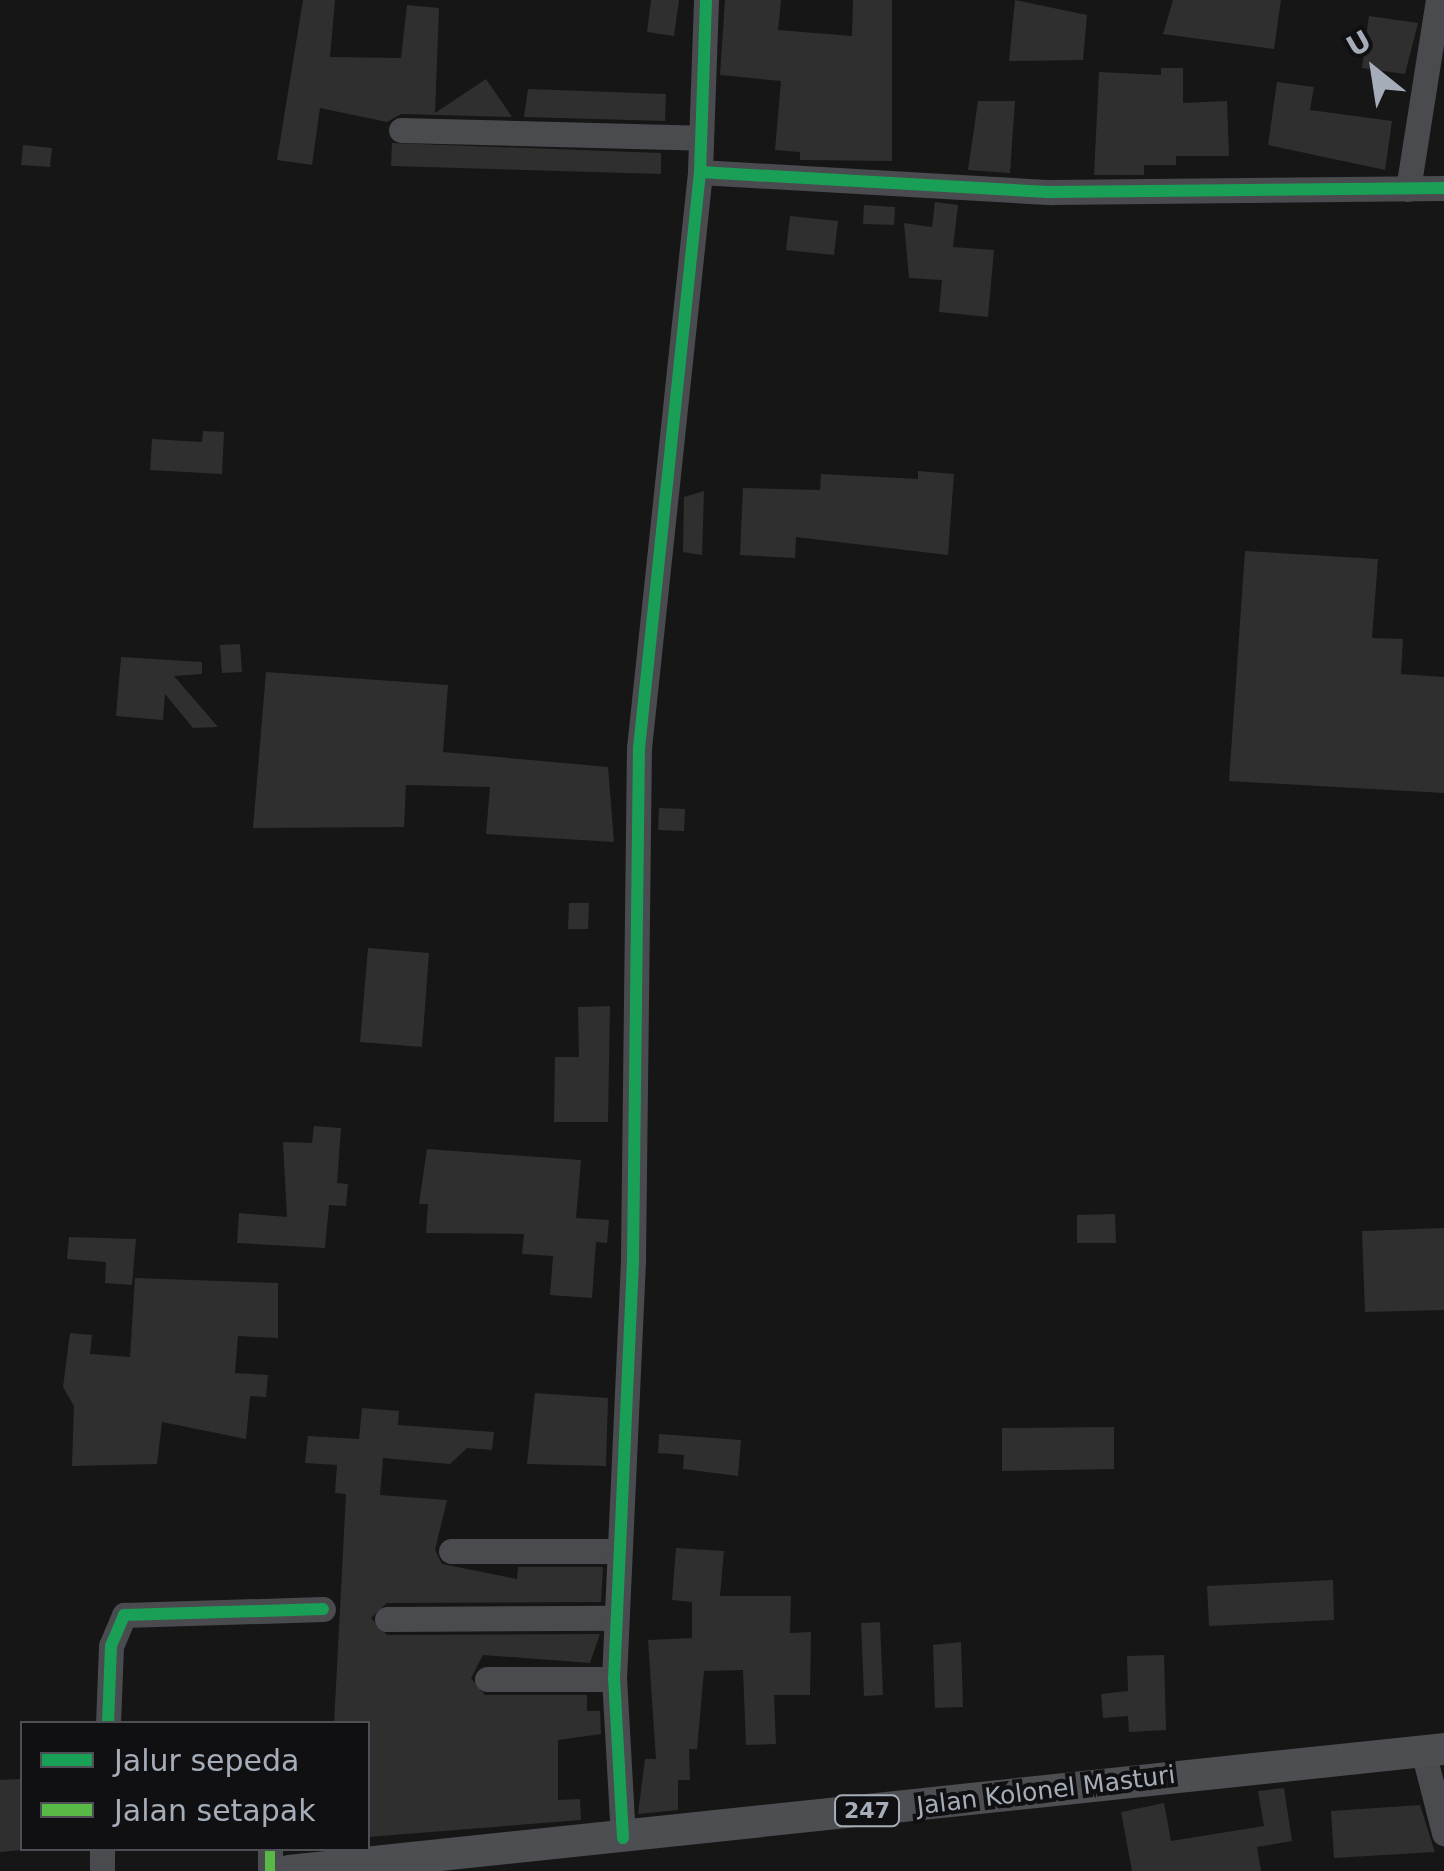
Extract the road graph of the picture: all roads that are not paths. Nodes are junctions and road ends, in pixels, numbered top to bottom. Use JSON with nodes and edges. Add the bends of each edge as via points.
{"nodes":[{"id":1,"x":706,"y":0,"type":"edge"},
{"id":2,"x":1438,"y":0,"type":"edge"},
{"id":3,"x":401,"y":130,"type":"dead end"},
{"id":4,"x":701,"y":138,"type":"junction"},
{"id":5,"x":700,"y":172,"type":"junction"},
{"id":6,"x":1444,"y":188,"type":"edge"},
{"id":7,"x":1408,"y":189,"type":"junction"},
{"id":8,"x":450,"y":1551,"type":"dead end"},
{"id":9,"x":619,"y":1551,"type":"junction"},
{"id":10,"x":324,"y":1609,"type":"dead end"},
{"id":11,"x":616,"y":1618,"type":"junction"},
{"id":12,"x":387,"y":1620,"type":"dead end"},
{"id":13,"x":487,"y":1678,"type":"dead end"},
{"id":14,"x":614,"y":1679,"type":"junction"},
{"id":15,"x":108,"y":1721,"type":"edge"},
{"id":16,"x":1434,"y":1750,"type":"edge"},
{"id":17,"x":1444,"y":1833,"type":"edge"},
{"id":18,"x":623,"y":1838,"type":"junction"},
{"id":19,"x":289,"y":1871,"type":"edge"}],
"edges":[{"from":1,"to":4,"type":"street"},
{"from":2,"to":7,"type":"street"},
{"from":3,"to":4,"type":"street"},
{"from":4,"to":5,"type":"street"},
{"from":5,"to":7,"type":"street","via":[[1051,192]]},
{"from":5,"to":9,"type":"street","via":[[639,748]]},
{"from":6,"to":7,"type":"street"},
{"from":8,"to":9,"type":"street"},
{"from":9,"to":11,"type":"street"},
{"from":10,"to":15,"type":"street","via":[[124,1615],[111,1646]]},
{"from":11,"to":12,"type":"street"},
{"from":11,"to":14,"type":"street"},
{"from":13,"to":14,"type":"street"},
{"from":14,"to":18,"type":"street"},
{"from":16,"to":17,"type":"street"},
{"from":16,"to":18,"type":"main road","name":"Jalan Kolonel Masturi","number":"247"},
{"from":18,"to":19,"type":"main road","name":"Jalan Kolonel Masturi","number":"247"}]}
